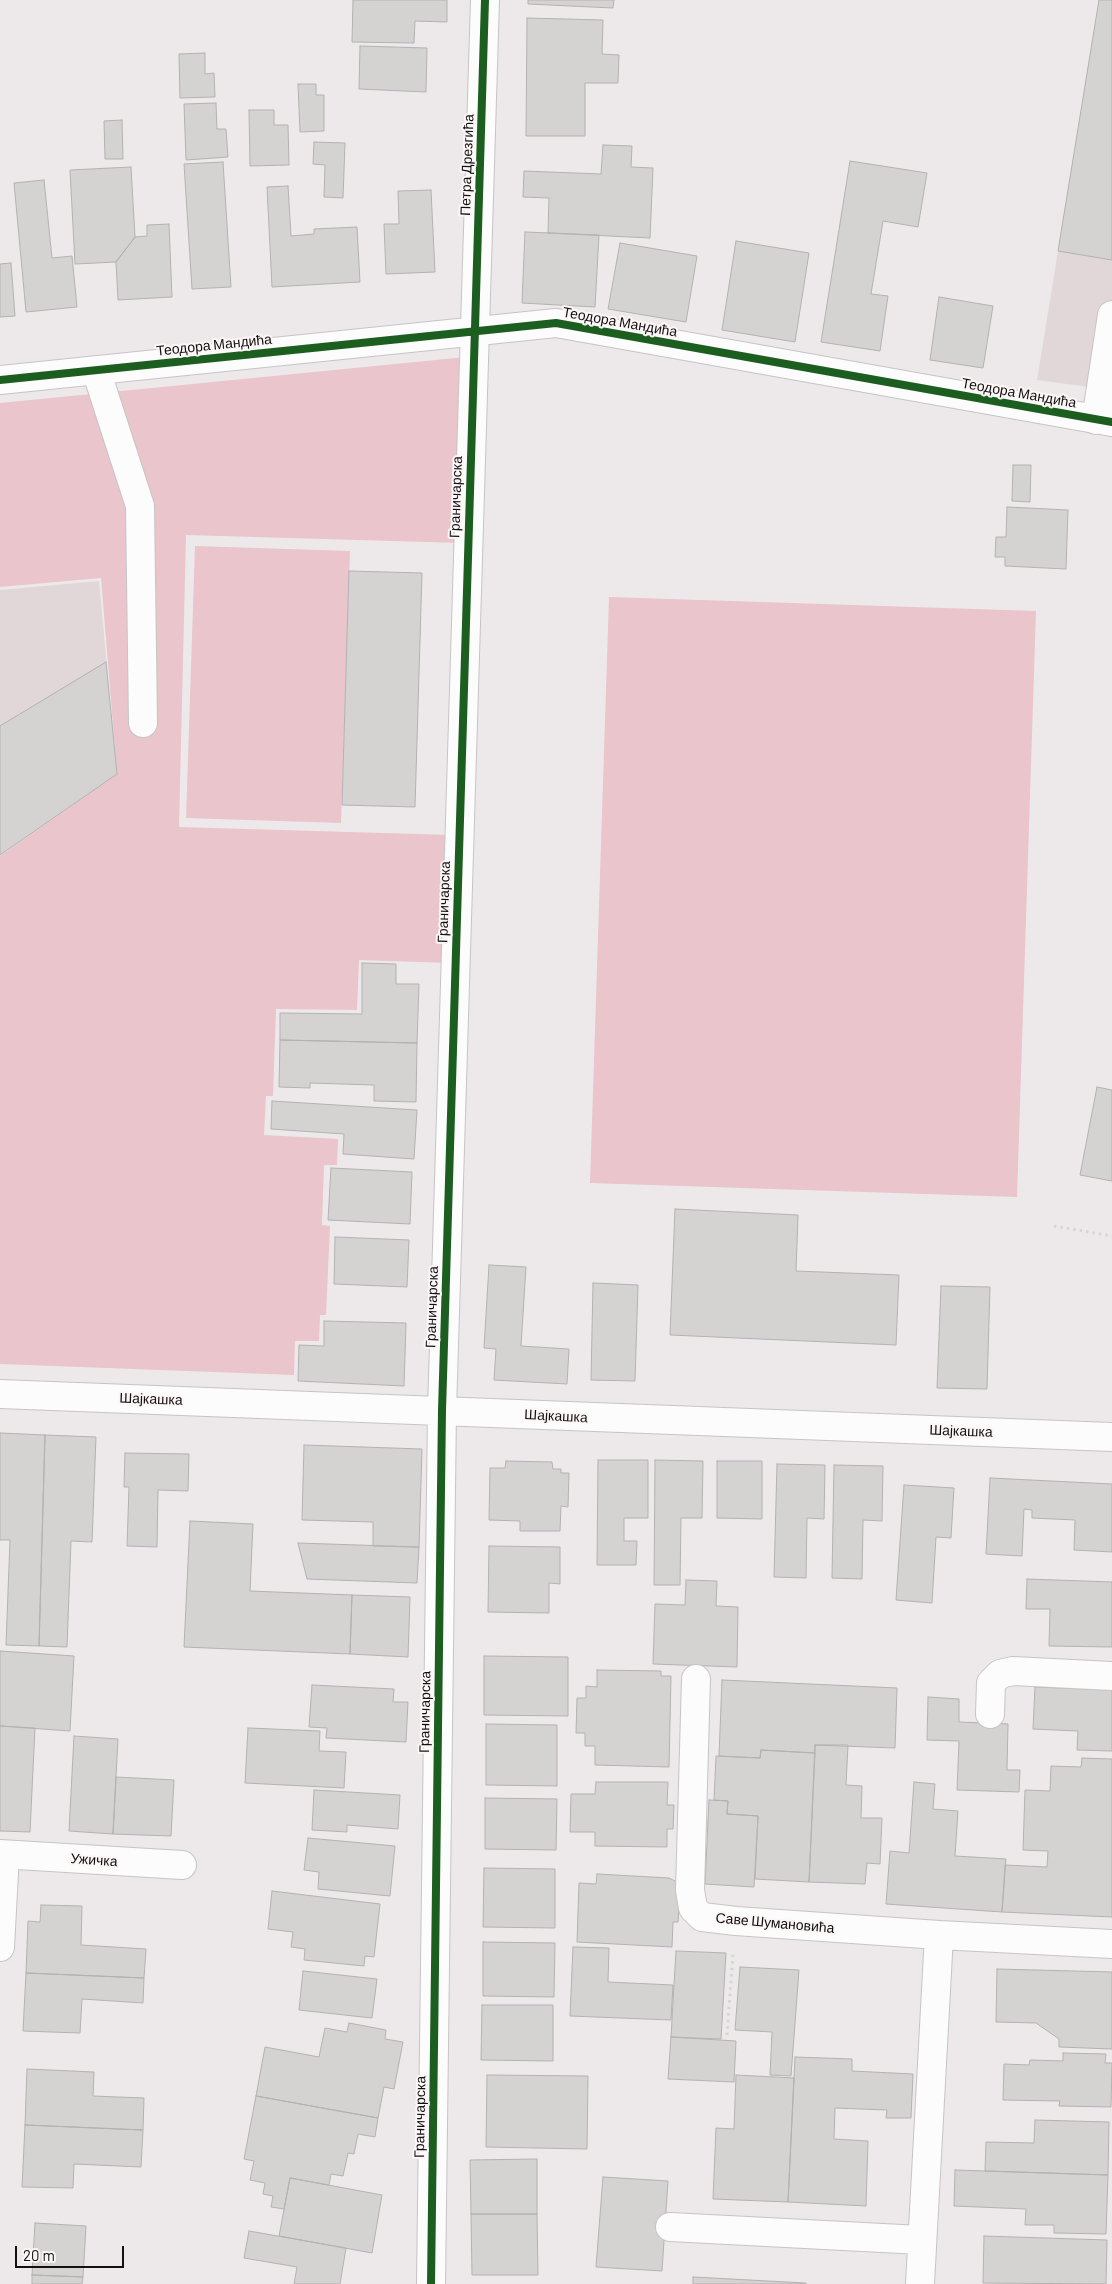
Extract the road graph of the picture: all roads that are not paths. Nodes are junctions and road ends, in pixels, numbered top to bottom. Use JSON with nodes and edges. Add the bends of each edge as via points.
{"nodes":[{"id":1,"x":485,"y":0,"type":"edge"},
{"id":2,"x":1112,"y":315,"type":"edge"},
{"id":3,"x":474,"y":330,"type":"junction"},
{"id":4,"x":96,"y":370,"type":"junction"},
{"id":5,"x":0,"y":380,"type":"edge"},
{"id":6,"x":1104,"y":421,"type":"edge"},
{"id":7,"x":143,"y":723,"type":"dead end"},
{"id":8,"x":0,"y":1394,"type":"edge"},
{"id":9,"x":442,"y":1410,"type":"junction"},
{"id":10,"x":1112,"y":1437,"type":"edge"},
{"id":11,"x":1112,"y":1676,"type":"edge"},
{"id":12,"x":696,"y":1679,"type":"dead end"},
{"id":13,"x":990,"y":1714,"type":"dead end"},
{"id":14,"x":3,"y":1854,"type":"edge"},
{"id":15,"x":182,"y":1866,"type":"dead end"},
{"id":16,"x":939,"y":1935,"type":"junction"},
{"id":17,"x":1112,"y":1944,"type":"edge"},
{"id":18,"x":0,"y":1947,"type":"edge"},
{"id":19,"x":670,"y":2226,"type":"dead end"},
{"id":20,"x":921,"y":2240,"type":"junction"},
{"id":21,"x":431,"y":2284,"type":"edge"},
{"id":22,"x":920,"y":2284,"type":"edge"}],
"edges":[{"from":1,"to":3,"type":"street","name":"Петра Дрезгића"},
{"from":2,"to":6,"type":"street"},
{"from":3,"to":4,"type":"street","name":"Теодора Мандића"},
{"from":3,"to":6,"type":"street","name":"Теодора Мандића","via":[[556,322]]},
{"from":3,"to":9,"type":"street","name":"Граничарска"},
{"from":4,"to":5,"type":"street","name":"Теодора Мандића"},
{"from":4,"to":7,"type":"street","via":[[140,506]]},
{"from":8,"to":9,"type":"street","name":"Шајкашка"},
{"from":9,"to":10,"type":"street","name":"Шајкашка"},
{"from":9,"to":21,"type":"street","name":"Граничарска"},
{"from":11,"to":13,"type":"street","via":[[1013,1671],[1000,1674],[991,1683]]},
{"from":12,"to":16,"type":"street","name":"Саве Шумановића","via":[[690,1890],[693,1908],[702,1916],[736,1921]]},
{"from":14,"to":15,"type":"street","name":"Ужичка"},
{"from":14,"to":18,"type":"street","name":"Ужичка"},
{"from":16,"to":17,"type":"street","name":"Саве Шумановића"},
{"from":16,"to":20,"type":"street"},
{"from":19,"to":20,"type":"street"},
{"from":20,"to":22,"type":"street"}]}
